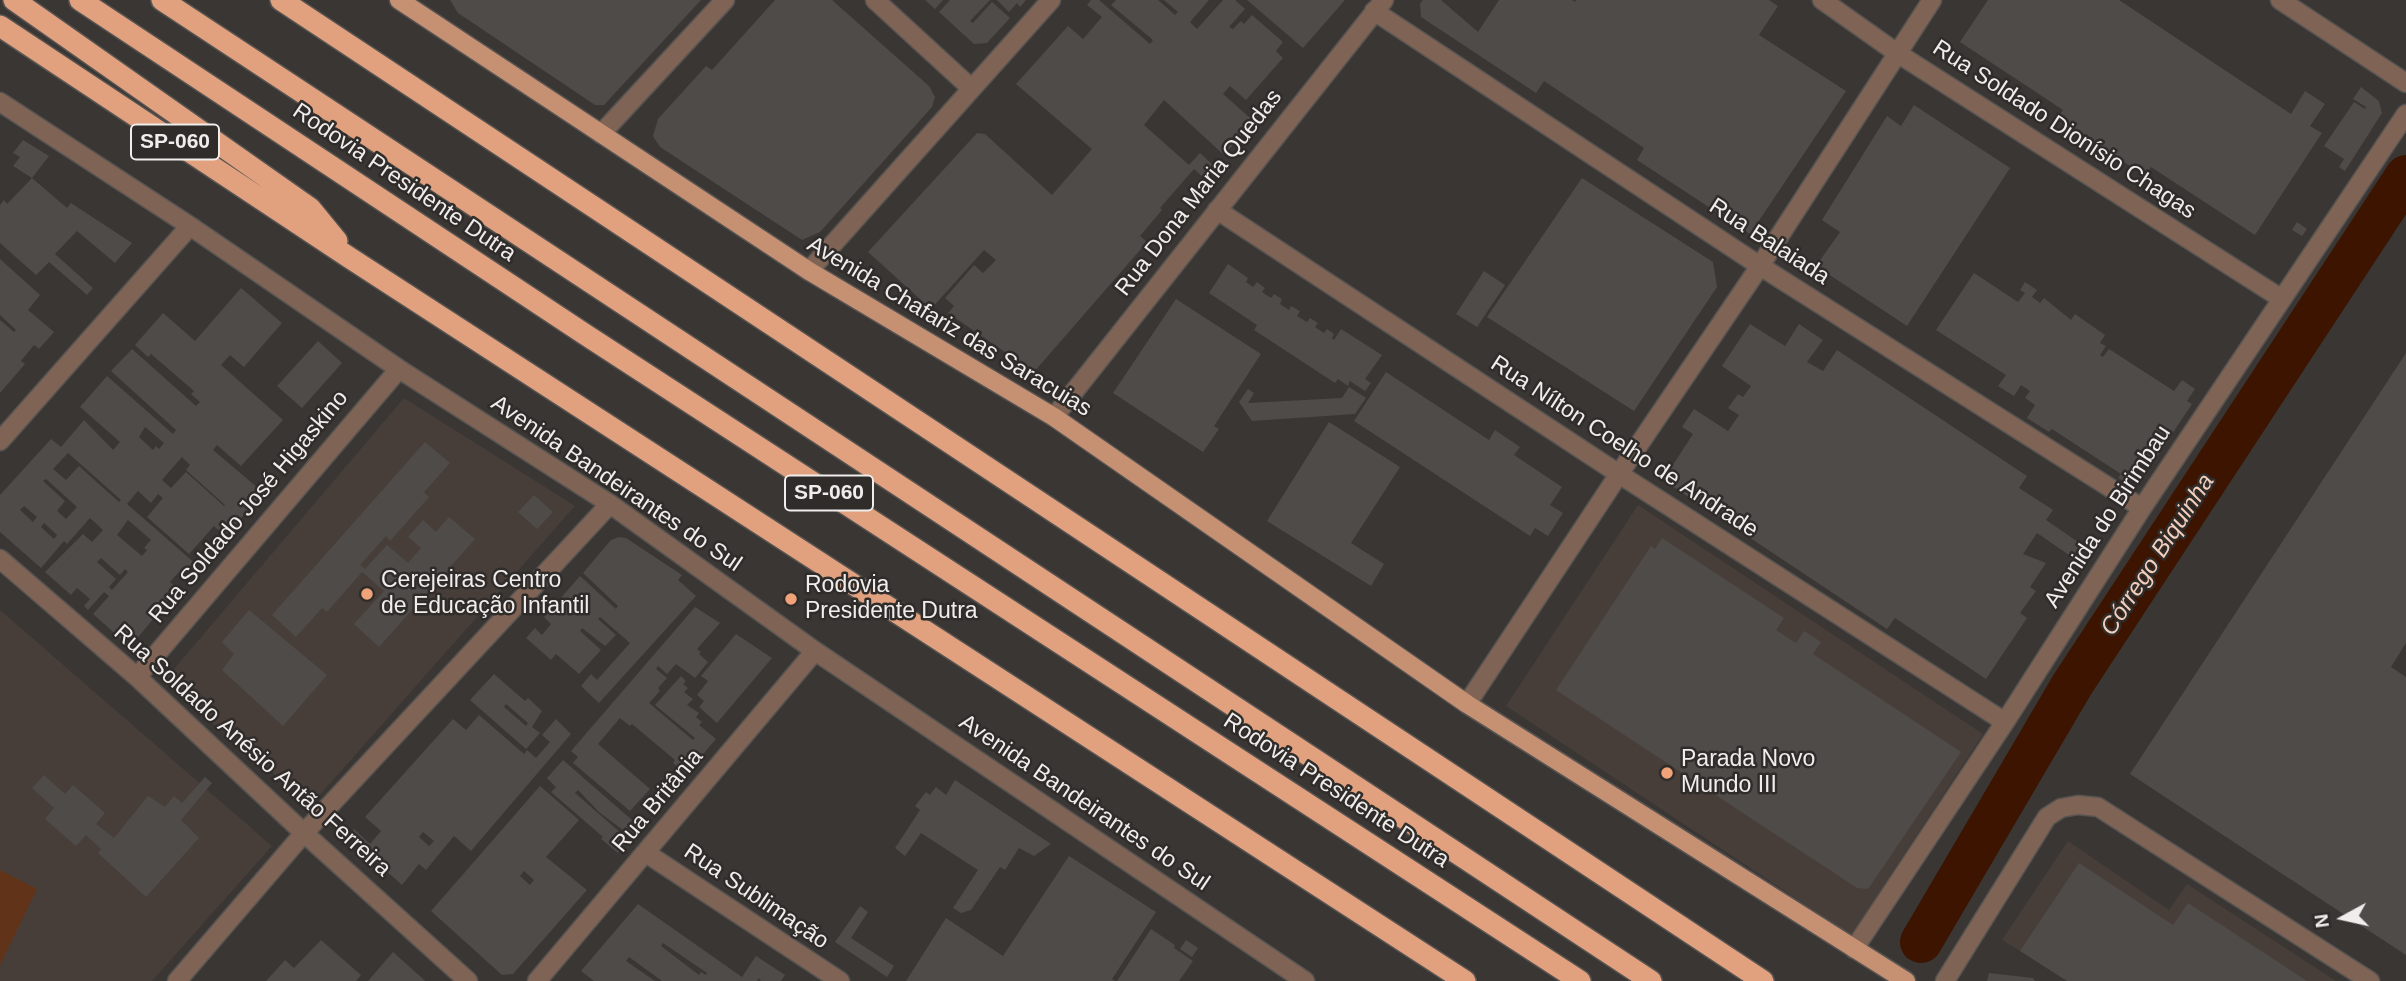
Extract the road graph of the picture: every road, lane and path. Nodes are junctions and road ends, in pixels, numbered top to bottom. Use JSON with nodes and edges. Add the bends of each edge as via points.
{"nodes":[{"id":1,"x":14,"y":0,"type":"edge"},
{"id":2,"x":80,"y":0,"type":"edge"},
{"id":3,"x":162,"y":0,"type":"edge"},
{"id":4,"x":281,"y":0,"type":"edge"},
{"id":5,"x":399,"y":0,"type":"edge"},
{"id":6,"x":725,"y":0,"type":"edge"},
{"id":7,"x":875,"y":0,"type":"edge"},
{"id":8,"x":1051,"y":0,"type":"edge"},
{"id":9,"x":1822,"y":0,"type":"edge"},
{"id":10,"x":1932,"y":0,"type":"edge"},
{"id":11,"x":2280,"y":0,"type":"edge"},
{"id":12,"x":1379,"y":5,"type":"edge"},
{"id":13,"x":0,"y":26,"type":"edge"},
{"id":14,"x":1897,"y":53,"type":"junction"},
{"id":15,"x":2406,"y":83,"type":"edge"},
{"id":16,"x":971,"y":88,"type":"junction"},
{"id":17,"x":0,"y":102,"type":"edge"},
{"id":18,"x":2406,"y":114,"type":"edge"},
{"id":19,"x":601,"y":134,"type":"junction"},
{"id":20,"x":1217,"y":210,"type":"junction"},
{"id":21,"x":190,"y":226,"type":"junction"},
{"id":22,"x":350,"y":258,"type":"junction"},
{"id":23,"x":1760,"y":266,"type":"junction"},
{"id":24,"x":809,"y":271,"type":"junction"},
{"id":25,"x":2282,"y":299,"type":"junction"},
{"id":26,"x":399,"y":369,"type":"junction"},
{"id":27,"x":1054,"y":417,"type":"junction"},
{"id":28,"x":0,"y":441,"type":"edge"},
{"id":29,"x":1619,"y":474,"type":"junction"},
{"id":30,"x":610,"y":504,"type":"junction"},
{"id":31,"x":2142,"y":508,"type":"junction"},
{"id":32,"x":0,"y":559,"type":"edge"},
{"id":33,"x":815,"y":652,"type":"junction"},
{"id":34,"x":137,"y":677,"type":"junction"},
{"id":35,"x":1468,"y":704,"type":"junction"},
{"id":36,"x":2005,"y":722,"type":"junction"},
{"id":37,"x":304,"y":833,"type":"junction"},
{"id":38,"x":646,"y":853,"type":"junction"},
{"id":39,"x":1854,"y":949,"type":"junction"},
{"id":40,"x":177,"y":981,"type":"edge"},
{"id":41,"x":468,"y":981,"type":"edge"},
{"id":42,"x":537,"y":981,"type":"edge"},
{"id":43,"x":840,"y":981,"type":"edge"},
{"id":44,"x":1305,"y":981,"type":"edge"},
{"id":45,"x":1465,"y":981,"type":"edge"},
{"id":46,"x":1580,"y":981,"type":"edge"},
{"id":47,"x":1651,"y":981,"type":"edge"},
{"id":48,"x":1763,"y":981,"type":"edge"},
{"id":49,"x":1906,"y":981,"type":"edge"},
{"id":50,"x":1945,"y":981,"type":"edge"},
{"id":51,"x":2370,"y":981,"type":"edge"}],
"edges":[{"from":1,"to":22,"type":"highway","via":[[310,208]]},
{"from":2,"to":46,"type":"highway","name":"Rodovia Presidente Dutra","number":"SP-060","via":[[621,358]]},
{"from":3,"to":47,"type":"highway","name":"Rodovia Presidente Dutra","number":"SP-060"},
{"from":4,"to":48,"type":"highway"},
{"from":5,"to":19,"type":"main road","name":"Avenida Chafariz das Saracuias"},
{"from":6,"to":19,"type":"street"},
{"from":7,"to":16,"type":"street"},
{"from":8,"to":16,"type":"street"},
{"from":9,"to":14,"type":"street","name":"Rua Soldado Dionísio Chagas"},
{"from":10,"to":14,"type":"street"},
{"from":11,"to":15,"type":"street"},
{"from":12,"to":20,"type":"street","name":"Rua Dona Maria Quedas"},
{"from":12,"to":23,"type":"street","name":"Rua Balaiada"},
{"from":13,"to":22,"type":"highway","number":"SP-060"},
{"from":14,"to":23,"type":"street"},
{"from":14,"to":25,"type":"street","name":"Rua Soldado Dionísio Chagas"},
{"from":16,"to":24,"type":"street"},
{"from":17,"to":21,"type":"street","name":"Avenida Bandeirantes do Sul"},
{"from":18,"to":25,"type":"street","name":"Avenida do Birimbau"},
{"from":19,"to":24,"type":"main road","name":"Avenida Chafariz das Saracuias"},
{"from":20,"to":27,"type":"street","name":"Rua Dona Maria Quedas"},
{"from":20,"to":29,"type":"street","name":"Rua Nílton Coelho de Andrade"},
{"from":21,"to":26,"type":"street","name":"Avenida Bandeirantes do Sul"},
{"from":21,"to":28,"type":"street"},
{"from":22,"to":45,"type":"highway","number":"SP-060"},
{"from":23,"to":29,"type":"street"},
{"from":23,"to":31,"type":"street","name":"Rua Balaiada"},
{"from":24,"to":27,"type":"main road","name":"Avenida Chafariz das Saracuias"},
{"from":25,"to":31,"type":"street","name":"Avenida do Birimbau"},
{"from":26,"to":30,"type":"street","name":"Avenida Bandeirantes do Sul"},
{"from":26,"to":34,"type":"street","name":"Rua Soldado José Higaskino"},
{"from":27,"to":35,"type":"main road","name":"Avenida Chafariz das Saracuias"},
{"from":29,"to":35,"type":"street"},
{"from":29,"to":36,"type":"street","name":"Rua Nílton Coelho de Andrade"},
{"from":30,"to":33,"type":"street","name":"Avenida Bandeirantes do Sul"},
{"from":30,"to":37,"type":"street"},
{"from":31,"to":36,"type":"street","name":"Avenida do Birimbau"},
{"from":32,"to":34,"type":"street","name":"Rua Soldado Anésio Antão Ferreira"},
{"from":33,"to":38,"type":"street","name":"Rua Britânia"},
{"from":33,"to":44,"type":"street","name":"Avenida Bandeirantes do Sul"},
{"from":34,"to":37,"type":"street","name":"Rua Soldado Anésio Antão Ferreira"},
{"from":35,"to":39,"type":"main road","name":"Avenida Chafariz das Saracuias"},
{"from":36,"to":39,"type":"street","name":"Avenida do Birimbau"},
{"from":37,"to":40,"type":"street"},
{"from":37,"to":41,"type":"street","name":"Rua Soldado Anésio Antão Ferreira"},
{"from":38,"to":42,"type":"street","name":"Rua Britânia"},
{"from":38,"to":43,"type":"street","name":"Rua Sublimação"},
{"from":39,"to":49,"type":"main road","name":"Avenida Chafariz das Saracuias"},
{"from":50,"to":51,"type":"street","via":[[2047,817],[2078,805],[2098,807]]}]}
